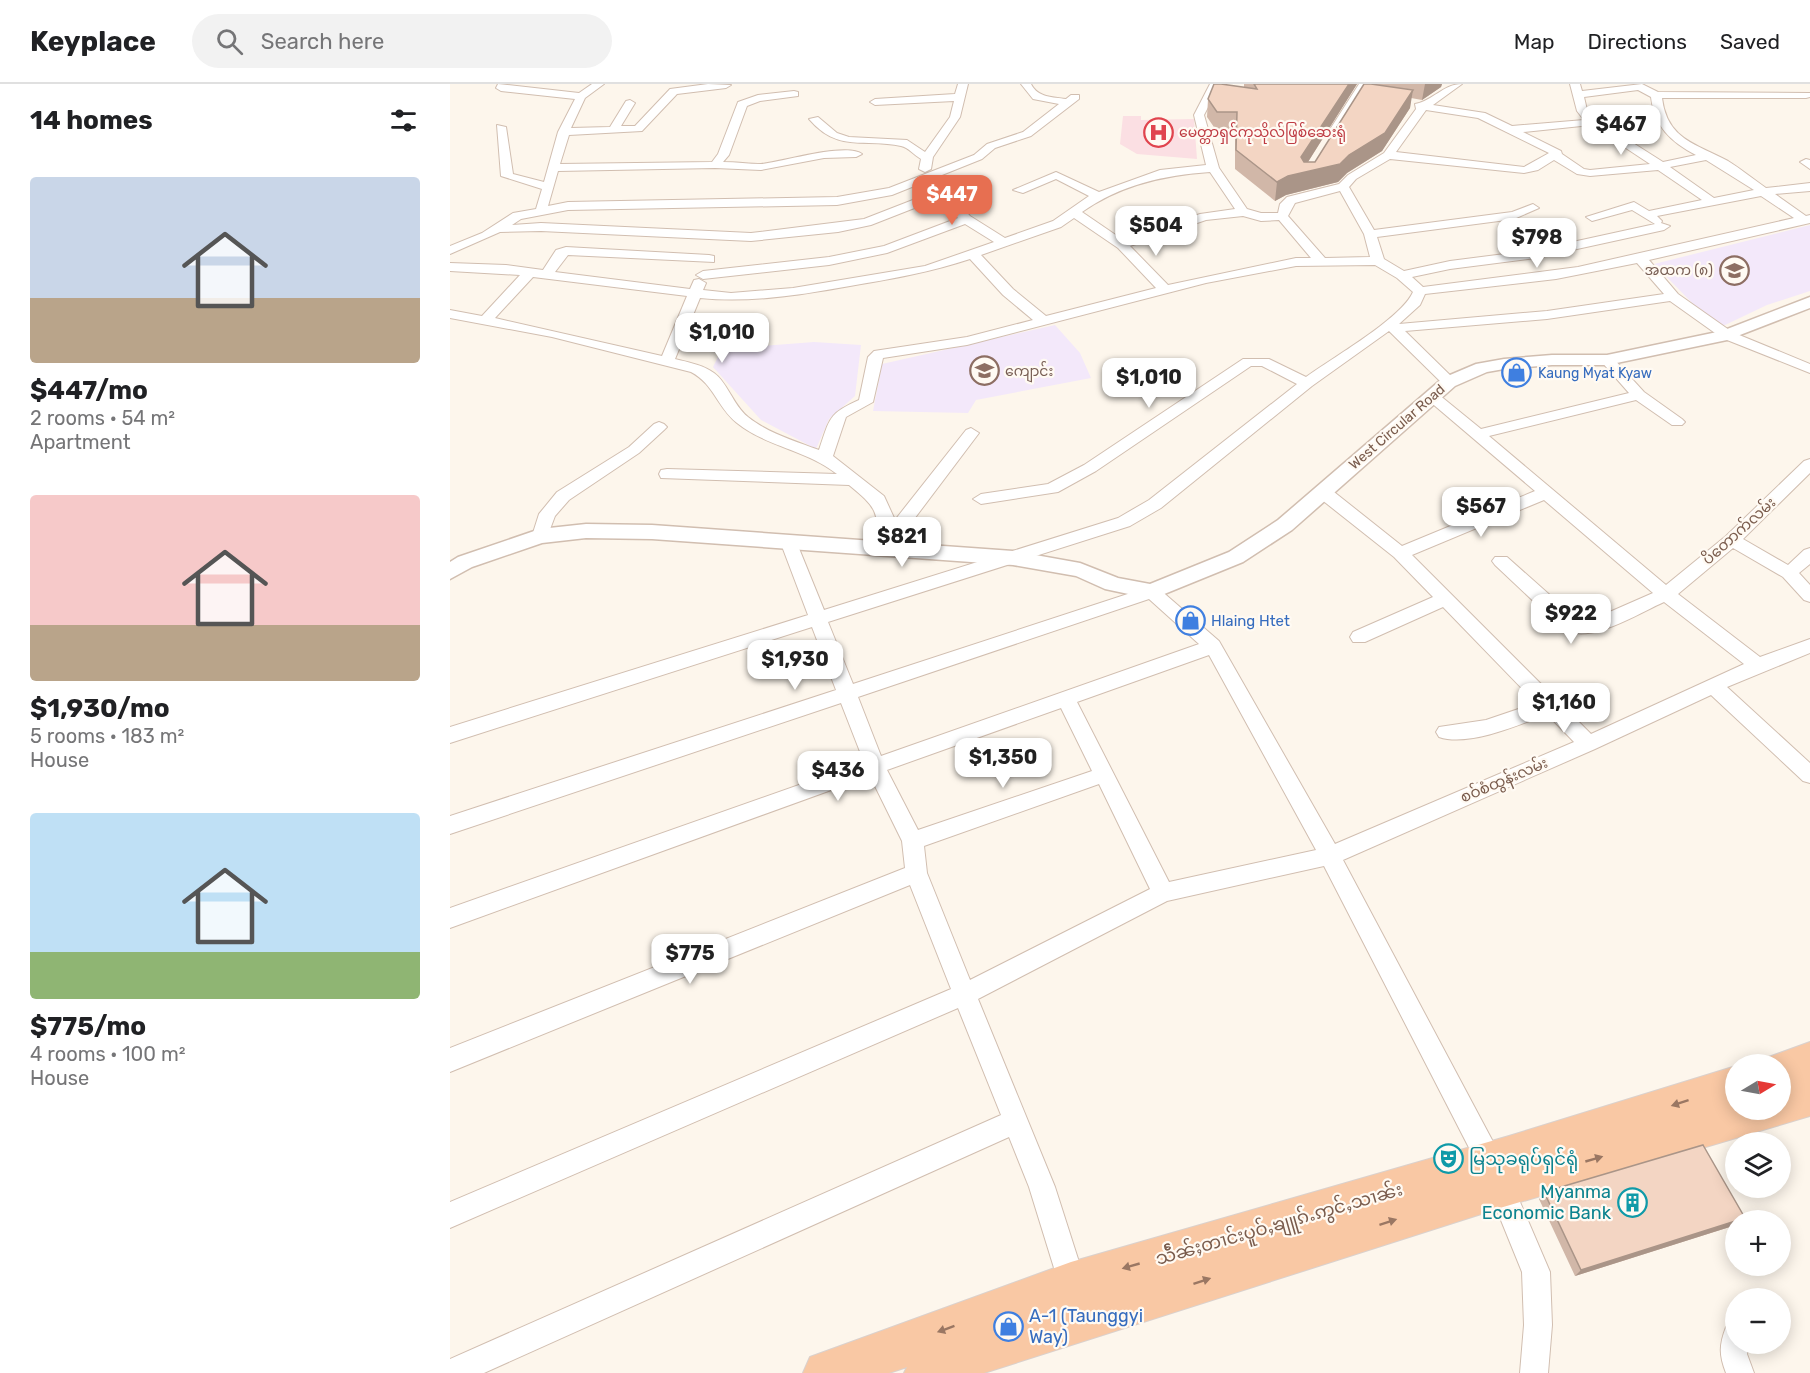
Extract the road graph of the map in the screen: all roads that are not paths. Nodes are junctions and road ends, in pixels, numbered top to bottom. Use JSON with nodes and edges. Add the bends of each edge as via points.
{"nodes":[{"id":1,"x":504,"y":84,"type":"edge"},
{"id":2,"x":599,"y":84,"type":"edge"},
{"id":3,"x":963,"y":84,"type":"edge"},
{"id":4,"x":1026,"y":84,"type":"edge"},
{"id":5,"x":1215,"y":84,"type":"edge"},
{"id":6,"x":1738,"y":84,"type":"edge"},
{"id":7,"x":1794,"y":84,"type":"edge"},
{"id":8,"x":726,"y":85,"type":"edge"},
{"id":9,"x":1451,"y":86,"type":"edge"},
{"id":10,"x":1636,"y":86,"type":"edge"},
{"id":11,"x":539,"y":87,"type":"edge"},
{"id":12,"x":1575,"y":89,"type":"edge"},
{"id":13,"x":1363,"y":92,"type":"edge"},
{"id":14,"x":794,"y":94,"type":"dead end"},
{"id":15,"x":1656,"y":95,"type":"junction"},
{"id":16,"x":1752,"y":95,"type":"junction"},
{"id":17,"x":581,"y":96,"type":"junction"},
{"id":18,"x":961,"y":97,"type":"junction"},
{"id":19,"x":1808,"y":97,"type":"edge"},
{"id":20,"x":875,"y":102,"type":"dead end"},
{"id":21,"x":630,"y":103,"type":"dead end"},
{"id":22,"x":1418,"y":106,"type":"junction"},
{"id":23,"x":814,"y":119,"type":"dead end"},
{"id":24,"x":1593,"y":122,"type":"junction"},
{"id":25,"x":501,"y":127,"type":"dead end"},
{"id":26,"x":1508,"y":130,"type":"junction"},
{"id":27,"x":613,"y":131,"type":"junction"},
{"id":28,"x":564,"y":132,"type":"junction"},
{"id":29,"x":1328,"y":143,"type":"edge"},
{"id":30,"x":856,"y":154,"type":"dead end"},
{"id":31,"x":1389,"y":155,"type":"junction"},
{"id":32,"x":1555,"y":155,"type":"junction"},
{"id":33,"x":1707,"y":156,"type":"junction"},
{"id":34,"x":927,"y":157,"type":"junction"},
{"id":35,"x":715,"y":165,"type":"junction"},
{"id":36,"x":1660,"y":166,"type":"junction"},
{"id":37,"x":554,"y":168,"type":"junction"},
{"id":38,"x":1213,"y":168,"type":"junction"},
{"id":39,"x":938,"y":173,"type":"junction"},
{"id":40,"x":923,"y":177,"type":"junction"},
{"id":41,"x":548,"y":187,"type":"junction"},
{"id":42,"x":1343,"y":187,"type":"junction"},
{"id":43,"x":1810,"y":187,"type":"edge"},
{"id":44,"x":1019,"y":190,"type":"dead end"},
{"id":45,"x":1762,"y":192,"type":"junction"},
{"id":46,"x":942,"y":193,"type":"junction"},
{"id":47,"x":1098,"y":196,"type":"junction"},
{"id":48,"x":1711,"y":201,"type":"junction"},
{"id":49,"x":730,"y":204,"type":"junction"},
{"id":50,"x":1533,"y":208,"type":"dead end"},
{"id":51,"x":541,"y":211,"type":"junction"},
{"id":52,"x":1243,"y":212,"type":"junction"},
{"id":53,"x":1075,"y":213,"type":"junction"},
{"id":54,"x":1646,"y":215,"type":"junction"},
{"id":55,"x":1282,"y":216,"type":"junction"},
{"id":56,"x":1592,"y":217,"type":"dead end"},
{"id":57,"x":966,"y":219,"type":"junction"},
{"id":58,"x":1807,"y":220,"type":"edge"},
{"id":59,"x":499,"y":229,"type":"junction"},
{"id":60,"x":627,"y":231,"type":"junction"},
{"id":61,"x":1370,"y":234,"type":"junction"},
{"id":62,"x":1678,"y":235,"type":"junction"},
{"id":63,"x":717,"y":237,"type":"junction"},
{"id":64,"x":1005,"y":243,"type":"junction"},
{"id":65,"x":1122,"y":245,"type":"junction"},
{"id":66,"x":450,"y":250,"type":"edge"},
{"id":67,"x":612,"y":253,"type":"junction"},
{"id":68,"x":973,"y":254,"type":"junction"},
{"id":69,"x":1639,"y":257,"type":"junction"},
{"id":70,"x":709,"y":259,"type":"junction"},
{"id":71,"x":1320,"y":260,"type":"junction"},
{"id":72,"x":1378,"y":261,"type":"junction"},
{"id":73,"x":450,"y":267,"type":"edge"},
{"id":74,"x":530,"y":272,"type":"junction"},
{"id":75,"x":547,"y":274,"type":"junction"},
{"id":76,"x":703,"y":275,"type":"junction"},
{"id":77,"x":1402,"y":275,"type":"junction"},
{"id":78,"x":1167,"y":291,"type":"junction"},
{"id":79,"x":1420,"y":291,"type":"junction"},
{"id":80,"x":694,"y":293,"type":"junction"},
{"id":81,"x":1672,"y":297,"type":"junction"},
{"id":82,"x":1810,"y":302,"type":"edge"},
{"id":83,"x":450,"y":314,"type":"edge"},
{"id":84,"x":486,"y":320,"type":"junction"},
{"id":85,"x":1042,"y":320,"type":"junction"},
{"id":86,"x":1393,"y":326,"type":"junction"},
{"id":87,"x":1727,"y":335,"type":"junction"},
{"id":88,"x":1607,"y":360,"type":"junction"},
{"id":89,"x":667,"y":361,"type":"junction"},
{"id":90,"x":1810,"y":369,"type":"edge"},
{"id":91,"x":1449,"y":382,"type":"junction"},
{"id":92,"x":1307,"y":383,"type":"junction"},
{"id":93,"x":1639,"y":395,"type":"junction"},
{"id":94,"x":1433,"y":397,"type":"junction"},
{"id":95,"x":1677,"y":422,"type":"dead end"},
{"id":96,"x":659,"y":427,"type":"dead end"},
{"id":97,"x":971,"y":434,"type":"dead end"},
{"id":98,"x":1476,"y":435,"type":"junction"},
{"id":99,"x":825,"y":457,"type":"junction"},
{"id":100,"x":1810,"y":464,"type":"edge"},
{"id":101,"x":667,"y":474,"type":"dead end"},
{"id":102,"x":856,"y":480,"type":"junction"},
{"id":103,"x":1323,"y":492,"type":"junction"},
{"id":104,"x":1548,"y":492,"type":"junction"},
{"id":105,"x":981,"y":499,"type":"dead end"},
{"id":106,"x":540,"y":536,"type":"junction"},
{"id":107,"x":1732,"y":540,"type":"junction"},
{"id":108,"x":788,"y":541,"type":"junction"},
{"id":109,"x":884,"y":547,"type":"junction"},
{"id":110,"x":1400,"y":553,"type":"junction"},
{"id":111,"x":1810,"y":554,"type":"edge"},
{"id":112,"x":1013,"y":558,"type":"junction"},
{"id":113,"x":1501,"y":561,"type":"dead end"},
{"id":114,"x":450,"y":572,"type":"edge"},
{"id":115,"x":1789,"y":573,"type":"junction"},
{"id":116,"x":1152,"y":592,"type":"junction"},
{"id":117,"x":1666,"y":594,"type":"junction"},
{"id":118,"x":1810,"y":596,"type":"edge"},
{"id":119,"x":1445,"y":599,"type":"junction"},
{"id":120,"x":818,"y":619,"type":"junction"},
{"id":121,"x":1359,"y":637,"type":"dead end"},
{"id":122,"x":1213,"y":646,"type":"junction"},
{"id":123,"x":1810,"y":646,"type":"edge"},
{"id":124,"x":1758,"y":666,"type":"junction"},
{"id":125,"x":1714,"y":686,"type":"junction"},
{"id":126,"x":848,"y":693,"type":"junction"},
{"id":127,"x":1066,"y":699,"type":"junction"},
{"id":128,"x":1550,"y":705,"type":"junction"},
{"id":129,"x":1446,"y":732,"type":"dead end"},
{"id":130,"x":450,"y":735,"type":"edge"},
{"id":131,"x":1588,"y":744,"type":"junction"},
{"id":132,"x":876,"y":768,"type":"junction"},
{"id":133,"x":1105,"y":774,"type":"junction"},
{"id":134,"x":1810,"y":774,"type":"edge"},
{"id":135,"x":450,"y":825,"type":"edge"},
{"id":136,"x":913,"y":841,"type":"junction"},
{"id":137,"x":1330,"y":856,"type":"junction"},
{"id":138,"x":916,"y":873,"type":"junction"},
{"id":139,"x":1163,"y":893,"type":"junction"},
{"id":140,"x":450,"y":918,"type":"edge"},
{"id":141,"x":965,"y":994,"type":"junction"},
{"id":142,"x":450,"y":1059,"type":"edge"},
{"id":143,"x":1810,"y":1061,"type":"edge"},
{"id":144,"x":1791,"y":1067,"type":"edge"},
{"id":145,"x":1725,"y":1089,"type":"edge"},
{"id":146,"x":1810,"y":1097,"type":"edge"},
{"id":147,"x":1791,"y":1102,"type":"edge"},
{"id":148,"x":1725,"y":1119,"type":"edge"},
{"id":149,"x":1016,"y":1120,"type":"junction"},
{"id":150,"x":1495,"y":1174,"type":"junction"},
{"id":151,"x":450,"y":1215,"type":"edge"},
{"id":152,"x":1077,"y":1301,"type":"junction"},
{"id":153,"x":1733,"y":1354,"type":"edge"},
{"id":154,"x":451,"y":1373,"type":"edge"},
{"id":155,"x":826,"y":1373,"type":"edge"},
{"id":156,"x":927,"y":1373,"type":"edge"},
{"id":157,"x":1534,"y":1373,"type":"edge"},
{"id":158,"x":1740,"y":1373,"type":"edge"}],
"edges":[{"from":1,"to":11,"type":"street","via":[[501,88]]},
{"from":2,"to":17,"type":"street"},
{"from":3,"to":18,"type":"street"},
{"from":4,"to":39,"type":"street","via":[[1036,97],[1071,99],[1027,134],[991,146],[978,157]]},
{"from":5,"to":38,"type":"street","via":[[1198,115]]},
{"from":6,"to":16,"type":"street"},
{"from":7,"to":19,"type":"street"},
{"from":8,"to":27,"type":"street","via":[[674,92],[642,127]]},
{"from":9,"to":22,"type":"street"},
{"from":10,"to":12,"type":"street"},
{"from":10,"to":15,"type":"street"},
{"from":11,"to":17,"type":"street"},
{"from":12,"to":24,"type":"street","via":[[1582,111]]},
{"from":13,"to":29,"type":"street"},
{"from":14,"to":35,"type":"street","via":[[742,104],[723,155]]},
{"from":15,"to":16,"type":"street"},
{"from":15,"to":33,"type":"street","via":[[1664,125],[1683,144]]},
{"from":16,"to":19,"type":"street"},
{"from":17,"to":28,"type":"street"},
{"from":18,"to":20,"type":"street"},
{"from":18,"to":34,"type":"street","via":[[955,117]]},
{"from":21,"to":27,"type":"street"},
{"from":22,"to":26,"type":"street","via":[[1481,115]]},
{"from":22,"to":31,"type":"street"},
{"from":23,"to":34,"type":"street","via":[[832,135],[848,140],[907,143]]},
{"from":24,"to":26,"type":"street"},
{"from":24,"to":36,"type":"street"},
{"from":25,"to":41,"type":"street","via":[[507,176]]},
{"from":26,"to":32,"type":"street","via":[[1554,151]]},
{"from":27,"to":28,"type":"street"},
{"from":28,"to":37,"type":"street"},
{"from":30,"to":35,"type":"street","via":[[824,155],[761,166]]},
{"from":31,"to":32,"type":"street","via":[[1524,170]]},
{"from":31,"to":42,"type":"street","via":[[1352,177]]},
{"from":32,"to":36,"type":"street","via":[[1584,173]]},
{"from":33,"to":36,"type":"street"},
{"from":33,"to":45,"type":"street"},
{"from":34,"to":40,"type":"street"},
{"from":35,"to":37,"type":"street"},
{"from":36,"to":48,"type":"street"},
{"from":37,"to":41,"type":"street"},
{"from":38,"to":47,"type":"street","via":[[1164,172]]},
{"from":38,"to":52,"type":"street"},
{"from":39,"to":40,"type":"street"},
{"from":39,"to":46,"type":"street"},
{"from":40,"to":49,"type":"street","via":[[863,198]]},
{"from":41,"to":51,"type":"street"},
{"from":42,"to":55,"type":"street","via":[[1291,200]]},
{"from":42,"to":61,"type":"street"},
{"from":43,"to":45,"type":"street"},
{"from":44,"to":47,"type":"street","via":[[1056,175]]},
{"from":45,"to":48,"type":"street"},
{"from":45,"to":58,"type":"street"},
{"from":46,"to":57,"type":"street"},
{"from":46,"to":63,"type":"street","via":[[867,222],[838,228]]},
{"from":47,"to":53,"type":"street"},
{"from":48,"to":54,"type":"street"},
{"from":49,"to":51,"type":"street","via":[[568,206]]},
{"from":49,"to":63,"type":"street"},
{"from":50,"to":61,"type":"street","via":[[1514,215]]},
{"from":51,"to":59,"type":"street","via":[[517,216]]},
{"from":52,"to":55,"type":"street","via":[[1261,217]]},
{"from":52,"to":65,"type":"street","via":[[1204,217]]},
{"from":53,"to":64,"type":"street","via":[[1057,224]]},
{"from":53,"to":65,"type":"street"},
{"from":54,"to":56,"type":"street","via":[[1634,206]]},
{"from":54,"to":62,"type":"street"},
{"from":55,"to":71,"type":"street"},
{"from":57,"to":64,"type":"street"},
{"from":57,"to":76,"type":"street","via":[[887,249],[829,261]]},
{"from":58,"to":62,"type":"street"},
{"from":59,"to":60,"type":"street"},
{"from":59,"to":66,"type":"street"},
{"from":60,"to":63,"type":"street"},
{"from":60,"to":67,"type":"street"},
{"from":61,"to":72,"type":"street"},
{"from":62,"to":69,"type":"street"},
{"from":62,"to":77,"type":"street","via":[[1450,265]]},
{"from":63,"to":70,"type":"street"},
{"from":64,"to":68,"type":"street"},
{"from":65,"to":78,"type":"street"},
{"from":67,"to":70,"type":"street"},
{"from":67,"to":75,"type":"street","via":[[566,250]]},
{"from":68,"to":80,"type":"street","via":[[928,269],[793,292],[731,297]]},
{"from":68,"to":85,"type":"street","via":[[1008,292]]},
{"from":69,"to":79,"type":"street","via":[[1513,282]]},
{"from":69,"to":81,"type":"street"},
{"from":70,"to":76,"type":"street"},
{"from":71,"to":72,"type":"street"},
{"from":71,"to":78,"type":"street","via":[[1205,279]]},
{"from":72,"to":77,"type":"street"},
{"from":73,"to":74,"type":"street"},
{"from":74,"to":75,"type":"street"},
{"from":74,"to":84,"type":"street"},
{"from":75,"to":80,"type":"street"},
{"from":76,"to":80,"type":"street"},
{"from":77,"to":79,"type":"street"},
{"from":78,"to":85,"type":"street"},
{"from":79,"to":86,"type":"street"},
{"from":80,"to":89,"type":"street"},
{"from":81,"to":86,"type":"street","via":[[1547,315]]},
{"from":81,"to":87,"type":"street"},
{"from":82,"to":87,"type":"street","name":"West Circular Road"},
{"from":83,"to":84,"type":"street"},
{"from":84,"to":89,"type":"street"},
{"from":85,"to":99,"type":"street","via":[[968,341],[879,354],[875,357],[866,402],[841,414]]},
{"from":86,"to":91,"type":"street"},
{"from":86,"to":92,"type":"street"},
{"from":87,"to":88,"type":"street","name":"West Circular Road"},
{"from":87,"to":90,"type":"street"},
{"from":88,"to":91,"type":"street","name":"West Circular Road","via":[[1504,364],[1482,368]]},
{"from":88,"to":93,"type":"street"},
{"from":89,"to":99,"type":"street","via":[[711,376],[730,408],[744,421],[776,439]]},
{"from":91,"to":94,"type":"street","name":"West Circular Road"},
{"from":92,"to":105,"type":"street","via":[[1264,362],[1248,362],[1090,468],[1052,488]]},
{"from":92,"to":112,"type":"street","via":[[1155,504],[1124,522]]},
{"from":93,"to":95,"type":"street"},
{"from":93,"to":98,"type":"street"},
{"from":94,"to":98,"type":"street"},
{"from":94,"to":103,"type":"street","name":"West Circular Road"},
{"from":96,"to":106,"type":"street","via":[[634,450],[563,496],[547,514]]},
{"from":97,"to":109,"type":"street"},
{"from":98,"to":104,"type":"street"},
{"from":99,"to":102,"type":"street"},
{"from":100,"to":107,"type":"street","name":"ပိတောက်လမ်း"},
{"from":101,"to":102,"type":"street"},
{"from":102,"to":109,"type":"street","via":[[878,500],[887,520]]},
{"from":103,"to":110,"type":"street"},
{"from":103,"to":116,"type":"street","name":"West Circular Road","via":[[1285,525],[1236,557]]},
{"from":104,"to":110,"type":"street"},
{"from":104,"to":117,"type":"street"},
{"from":106,"to":108,"type":"street","via":[[585,531],[652,532]]},
{"from":106,"to":114,"type":"street","via":[[465,562]]},
{"from":107,"to":115,"type":"street"},
{"from":107,"to":117,"type":"street","name":"ပိတောက်လမ်း"},
{"from":108,"to":109,"type":"street"},
{"from":108,"to":120,"type":"street"},
{"from":109,"to":112,"type":"street"},
{"from":110,"to":119,"type":"street"},
{"from":111,"to":115,"type":"street"},
{"from":112,"to":116,"type":"street","via":[[1080,570],[1113,584]]},
{"from":112,"to":120,"type":"street"},
{"from":113,"to":117,"type":"street","name":"ပိတောက်လမ်း","via":[[1576,628],[1591,627]]},
{"from":115,"to":118,"type":"street"},
{"from":116,"to":122,"type":"street"},
{"from":116,"to":126,"type":"street"},
{"from":117,"to":124,"type":"street"},
{"from":119,"to":121,"type":"street"},
{"from":119,"to":128,"type":"street"},
{"from":120,"to":126,"type":"street"},
{"from":120,"to":130,"type":"street"},
{"from":122,"to":127,"type":"street"},
{"from":122,"to":137,"type":"street"},
{"from":123,"to":124,"type":"street","name":"စဝ်စံထွန်းလမ်း"},
{"from":124,"to":125,"type":"street","name":"စဝ်စံထွန်းလမ်း"},
{"from":125,"to":131,"type":"street","name":"စဝ်စံထွန်းလမ်း"},
{"from":125,"to":134,"type":"street"},
{"from":126,"to":132,"type":"street"},
{"from":126,"to":135,"type":"street"},
{"from":127,"to":132,"type":"street"},
{"from":127,"to":133,"type":"street"},
{"from":128,"to":129,"type":"street","via":[[1506,723]]},
{"from":128,"to":131,"type":"street"},
{"from":131,"to":137,"type":"street","name":"စဝ်စံထွန်းလမ်း"},
{"from":132,"to":136,"type":"street"},
{"from":132,"to":140,"type":"street"},
{"from":133,"to":136,"type":"street"},
{"from":133,"to":139,"type":"street"},
{"from":136,"to":138,"type":"street"},
{"from":137,"to":139,"type":"street","name":"စဝ်စံထွန်းလမ်း"},
{"from":137,"to":150,"type":"street"},
{"from":138,"to":141,"type":"street"},
{"from":138,"to":142,"type":"street"},
{"from":139,"to":141,"type":"street","name":"စဝ်စံထွန်းလမ်း"},
{"from":141,"to":149,"type":"street"},
{"from":141,"to":151,"type":"street","name":"စဝ်စံထွန်းလမ်း"},
{"from":143,"to":144,"type":"highway"},
{"from":145,"to":150,"type":"highway","name":"သဵႅၼ်ႈတၢင်းပူဝ်ႇၶျူၵ်ႉဢွင်ႇသၢၼ်း","one_way":true},
{"from":146,"to":147,"type":"highway"},
{"from":150,"to":148,"type":"highway","name":"သဵႅၼ်ႈတၢင်းပူဝ်ႇၶျူၵ်ႉဢွင်ႇသၢၼ်း","one_way":true},
{"from":149,"to":152,"type":"street","via":[[1042,1187]]},
{"from":149,"to":154,"type":"street"},
{"from":150,"to":152,"type":"highway","name":"သဵႅၼ်ႈတၢင်းပူဝ်ႇၶျူၵ်ႉဢွင်ႇသၢၼ်း"},
{"from":150,"to":157,"type":"street","via":[[1536,1272],[1538,1325]]},
{"from":152,"to":155,"type":"highway","name":"သဵႅၼ်ႈတၢင်းပူဝ်ႇၶျူၵ်ႉဢွင်ႇသၢၼ်း","one_way":true},
{"from":152,"to":156,"type":"highway","name":"သဵႅၼ်ႈတၢင်းပူဝ်ႇၶျူၵ်ႉဢွင်ႇသၢၼ်း"},
{"from":153,"to":158,"type":"street"}]}
